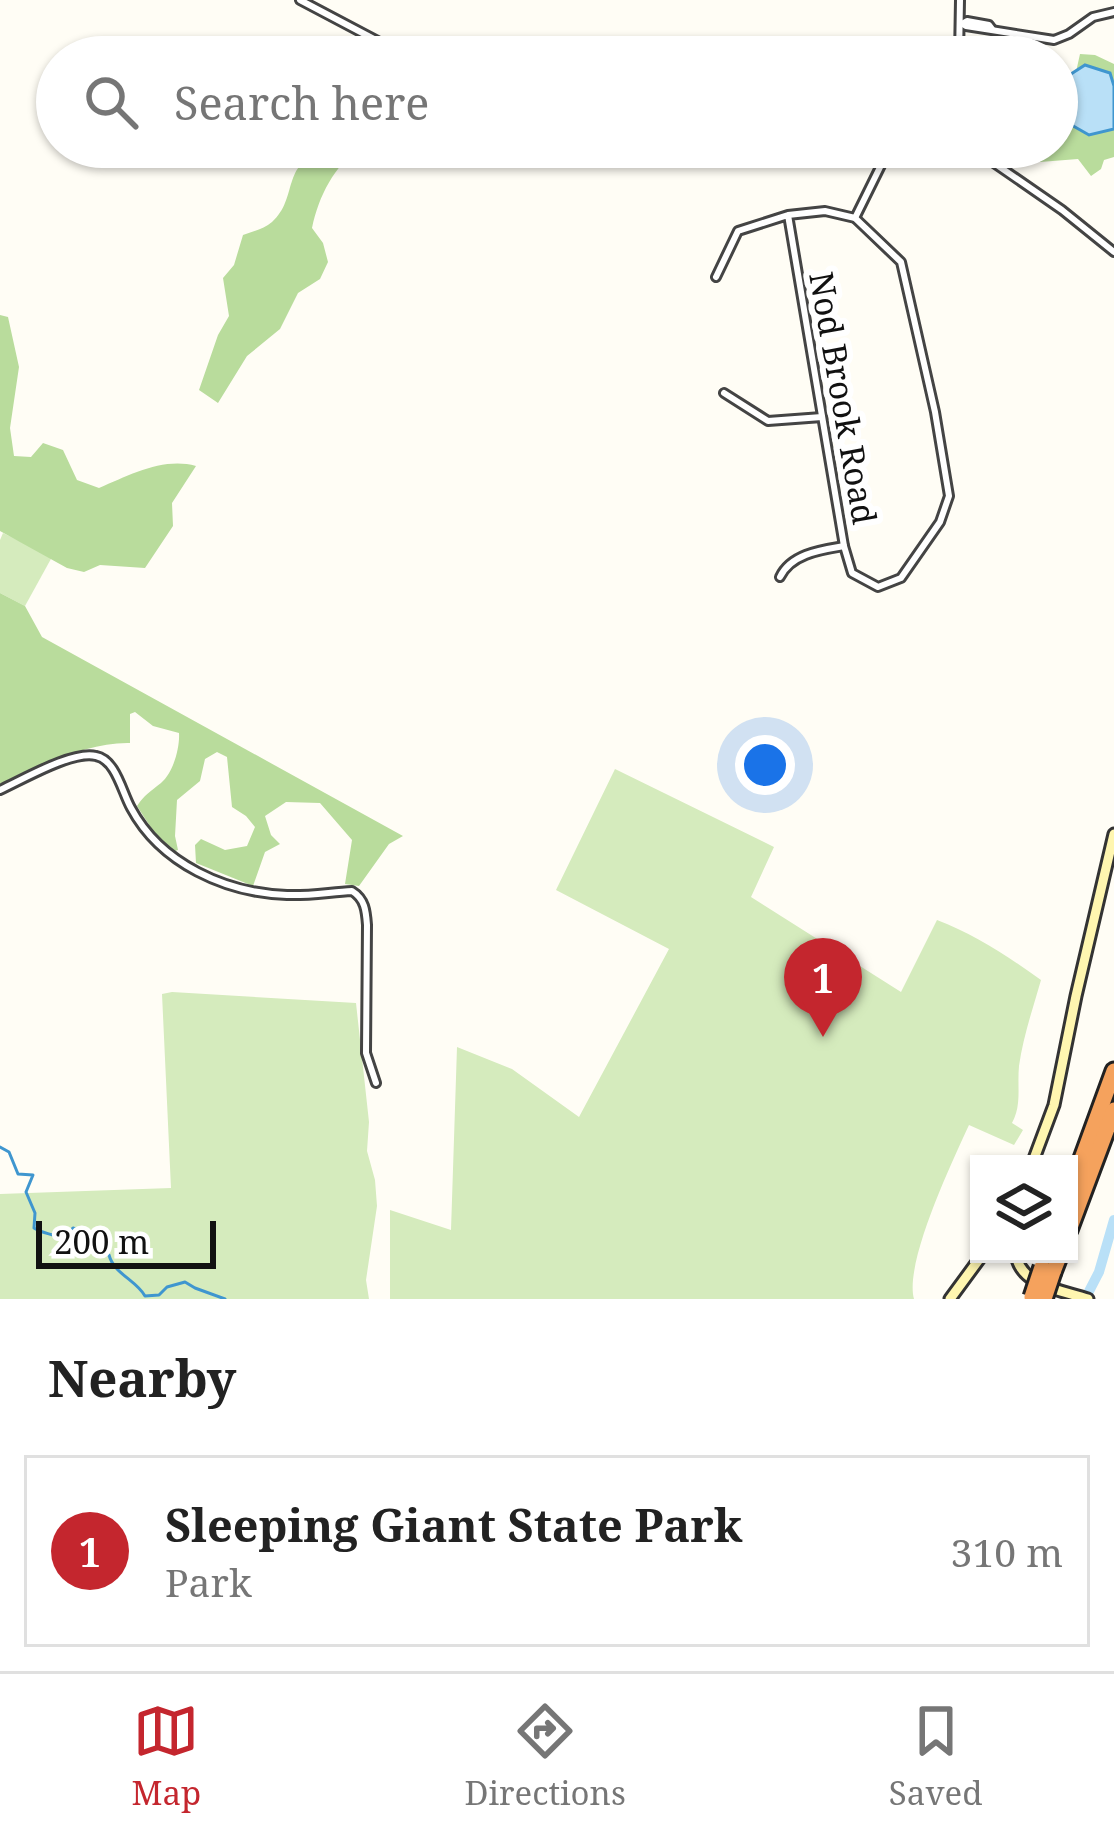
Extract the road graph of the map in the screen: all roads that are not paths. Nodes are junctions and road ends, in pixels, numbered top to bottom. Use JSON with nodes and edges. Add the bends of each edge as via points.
{"nodes":[{"id":1,"x":300,"y":0,"type":"edge"},
{"id":2,"x":960,"y":0,"type":"edge"},
{"id":3,"x":1114,"y":12,"type":"edge"},
{"id":4,"x":962,"y":24,"type":"junction"},
{"id":5,"x":368,"y":36,"type":"edge"},
{"id":6,"x":961,"y":36,"type":"edge"},
{"id":7,"x":1031,"y":36,"type":"edge"},
{"id":8,"x":1064,"y":36,"type":"edge"},
{"id":9,"x":880,"y":168,"type":"edge"},
{"id":10,"x":1001,"y":168,"type":"edge"},
{"id":11,"x":788,"y":215,"type":"junction"},
{"id":12,"x":855,"y":218,"type":"junction"},
{"id":13,"x":1114,"y":252,"type":"edge"},
{"id":14,"x":716,"y":278,"type":"dead end"},
{"id":15,"x":724,"y":392,"type":"dead end"},
{"id":16,"x":822,"y":417,"type":"junction"},
{"id":17,"x":844,"y":546,"type":"junction"},
{"id":18,"x":780,"y":578,"type":"dead end"},
{"id":19,"x":0,"y":790,"type":"edge"},
{"id":20,"x":1114,"y":834,"type":"edge"},
{"id":21,"x":1114,"y":1071,"type":"edge"},
{"id":22,"x":376,"y":1083,"type":"dead end"},
{"id":23,"x":1114,"y":1110,"type":"edge"},
{"id":24,"x":1037,"y":1155,"type":"edge"},
{"id":25,"x":1078,"y":1169,"type":"edge"},
{"id":26,"x":1078,"y":1206,"type":"edge"},
{"id":27,"x":976,"y":1263,"type":"edge"},
{"id":28,"x":1017,"y":1263,"type":"edge"},
{"id":29,"x":1047,"y":1264,"type":"edge"},
{"id":30,"x":1036,"y":1298,"type":"edge"},
{"id":31,"x":950,"y":1299,"type":"edge"},
{"id":32,"x":1088,"y":1299,"type":"edge"}],
"edges":[{"from":1,"to":5,"type":"street"},
{"from":2,"to":4,"type":"street"},
{"from":3,"to":8,"type":"street"},
{"from":4,"to":6,"type":"street"},
{"from":4,"to":7,"type":"street"},
{"from":9,"to":12,"type":"street"},
{"from":10,"to":13,"type":"street"},
{"from":11,"to":12,"type":"street"},
{"from":11,"to":14,"type":"street","via":[[738,231]]},
{"from":11,"to":16,"type":"street","name":"Nod Brook Road"},
{"from":12,"to":17,"type":"street","name":"Nod Brook Road","via":[[901,262],[949,496],[902,578],[878,587],[852,573]]},
{"from":15,"to":16,"type":"street","via":[[768,422]]},
{"from":16,"to":17,"type":"street","name":"Nod Brook Road"},
{"from":17,"to":18,"type":"street","via":[[786,565]]},
{"from":19,"to":22,"type":"street","via":[[78,756],[97,756],[154,839],[198,872],[274,894],[352,891],[366,914],[366,1053]]},
{"from":20,"to":24,"type":"main road"},
{"from":21,"to":25,"type":"highway"},
{"from":23,"to":26,"type":"highway"},
{"from":27,"to":31,"type":"main road"},
{"from":28,"to":32,"type":"main road","via":[[1025,1276]]},
{"from":29,"to":30,"type":"highway","bridge":true}]}
